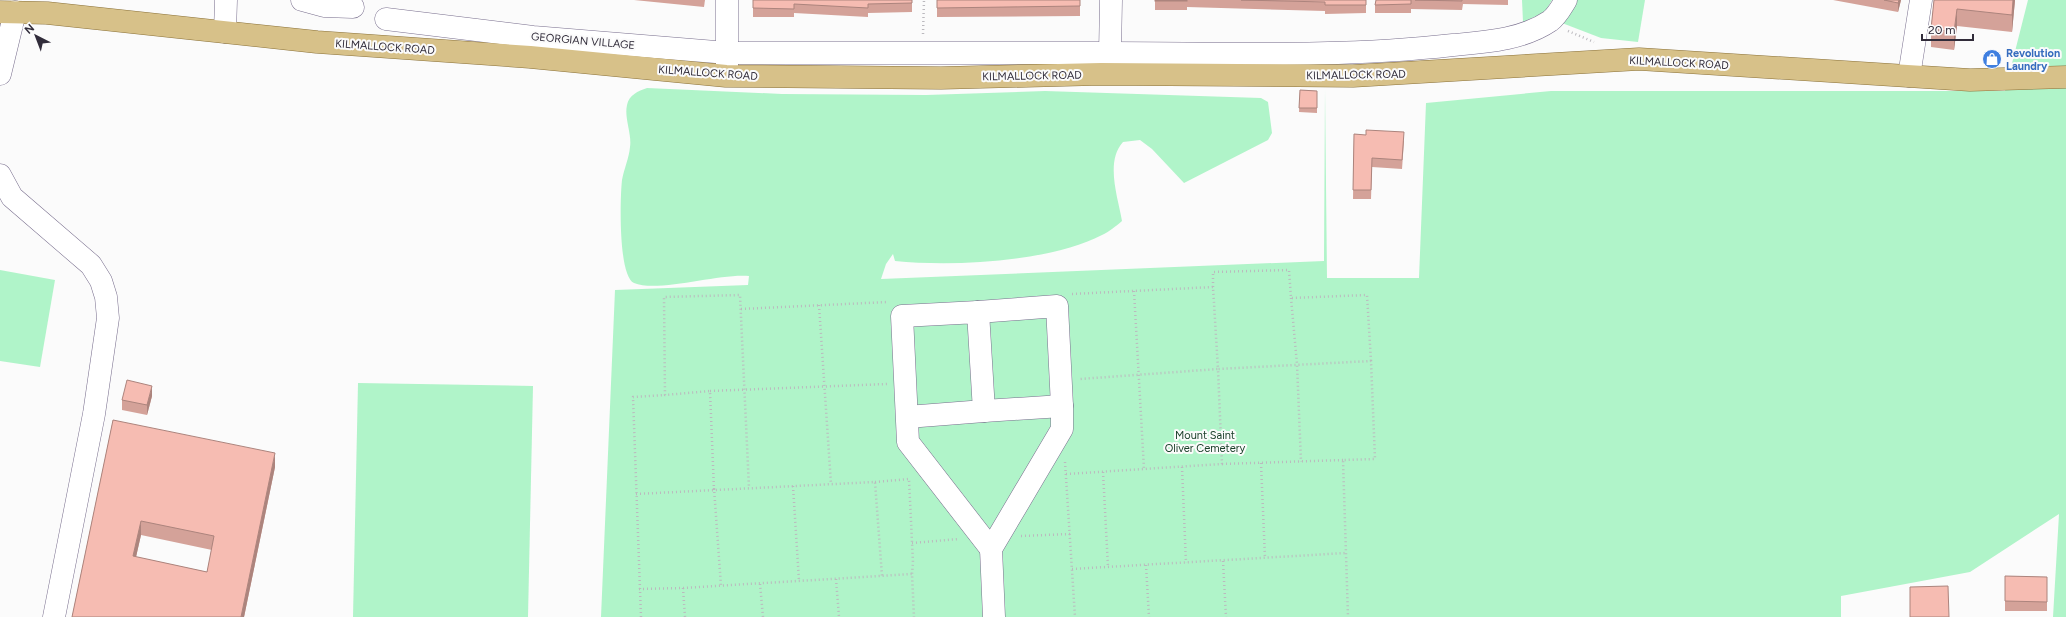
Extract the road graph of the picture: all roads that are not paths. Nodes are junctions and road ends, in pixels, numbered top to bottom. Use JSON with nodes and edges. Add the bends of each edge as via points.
{"nodes":[{"id":1,"x":226,"y":0,"type":"edge"},
{"id":2,"x":302,"y":0,"type":"edge"},
{"id":3,"x":727,"y":0,"type":"edge"},
{"id":4,"x":1111,"y":0,"type":"edge"},
{"id":5,"x":1566,"y":0,"type":"edge"},
{"id":6,"x":1921,"y":0,"type":"edge"},
{"id":7,"x":353,"y":7,"type":"dead end"},
{"id":8,"x":8,"y":12,"type":"edge"},
{"id":9,"x":386,"y":19,"type":"dead end"},
{"id":10,"x":225,"y":32,"type":"junction"},
{"id":11,"x":531,"y":47,"type":"junction"},
{"id":12,"x":1110,"y":52,"type":"junction"},
{"id":13,"x":728,"y":53,"type":"junction"},
{"id":14,"x":1237,"y":53,"type":"junction"},
{"id":15,"x":909,"y":54,"type":"junction"},
{"id":16,"x":0,"y":74,"type":"edge"},
{"id":17,"x":1238,"y":75,"type":"junction"},
{"id":18,"x":726,"y":76,"type":"junction"},
{"id":19,"x":1909,"y":76,"type":"junction"},
{"id":20,"x":903,"y":77,"type":"junction"},
{"id":21,"x":2066,"y":77,"type":"edge"},
{"id":22,"x":0,"y":175,"type":"edge"},
{"id":23,"x":978,"y":312,"type":"junction"},
{"id":24,"x":1062,"y":406,"type":"junction"},
{"id":25,"x":984,"y":411,"type":"junction"},
{"id":26,"x":907,"y":417,"type":"junction"},
{"id":27,"x":990,"y":541,"type":"junction"},
{"id":28,"x":54,"y":617,"type":"edge"},
{"id":29,"x":994,"y":617,"type":"edge"}],
"edges":[{"from":1,"to":10,"type":"street"},
{"from":2,"to":7,"type":"street","via":[[324,6]]},
{"from":3,"to":13,"type":"street"},
{"from":4,"to":12,"type":"street"},
{"from":5,"to":14,"type":"street","name":"GEORGIAN VILLAGE","via":[[1558,14],[1549,22],[1521,34],[1495,40],[1423,48],[1319,53]]},
{"from":6,"to":19,"type":"street"},
{"from":8,"to":10,"type":"main road","name":"KILMALLOCK ROAD","via":[[47,13]]},
{"from":8,"to":16,"type":"street"},
{"from":9,"to":11,"type":"street","name":"GEORGIAN VILLAGE"},
{"from":10,"to":11,"type":"main road","name":"KILMALLOCK ROAD","via":[[317,42]]},
{"from":11,"to":13,"type":"street","name":"GEORGIAN VILLAGE"},
{"from":11,"to":18,"type":"main road","name":"KILMALLOCK ROAD"},
{"from":12,"to":14,"type":"street","name":"GEORGIAN VILLAGE"},
{"from":12,"to":15,"type":"street","name":"GEORGIAN VILLAGE"},
{"from":13,"to":15,"type":"street","name":"GEORGIAN VILLAGE"},
{"from":13,"to":18,"type":"street"},
{"from":14,"to":17,"type":"street"},
{"from":15,"to":20,"type":"street"},
{"from":17,"to":19,"type":"main road","name":"KILMALLOCK ROAD","via":[[1399,74],[1639,59]]},
{"from":17,"to":20,"type":"main road","name":"KILMALLOCK ROAD"},
{"from":18,"to":20,"type":"main road","name":"KILMALLOCK ROAD"},
{"from":19,"to":21,"type":"main road","name":"KILMALLOCK ROAD","via":[[1970,80]]},
{"from":22,"to":28,"type":"street","via":[[12,197],[91,265],[101,281],[106,297],[108,318],[94,414]]},
{"from":23,"to":24,"type":"street","via":[[1057,306]]},
{"from":23,"to":25,"type":"street"},
{"from":23,"to":26,"type":"street","via":[[902,316]]},
{"from":24,"to":25,"type":"street"},
{"from":24,"to":27,"type":"street","via":[[1062,429]]},
{"from":25,"to":26,"type":"street"},
{"from":26,"to":27,"type":"street","via":[[908,442]]},
{"from":27,"to":29,"type":"street"}]}
